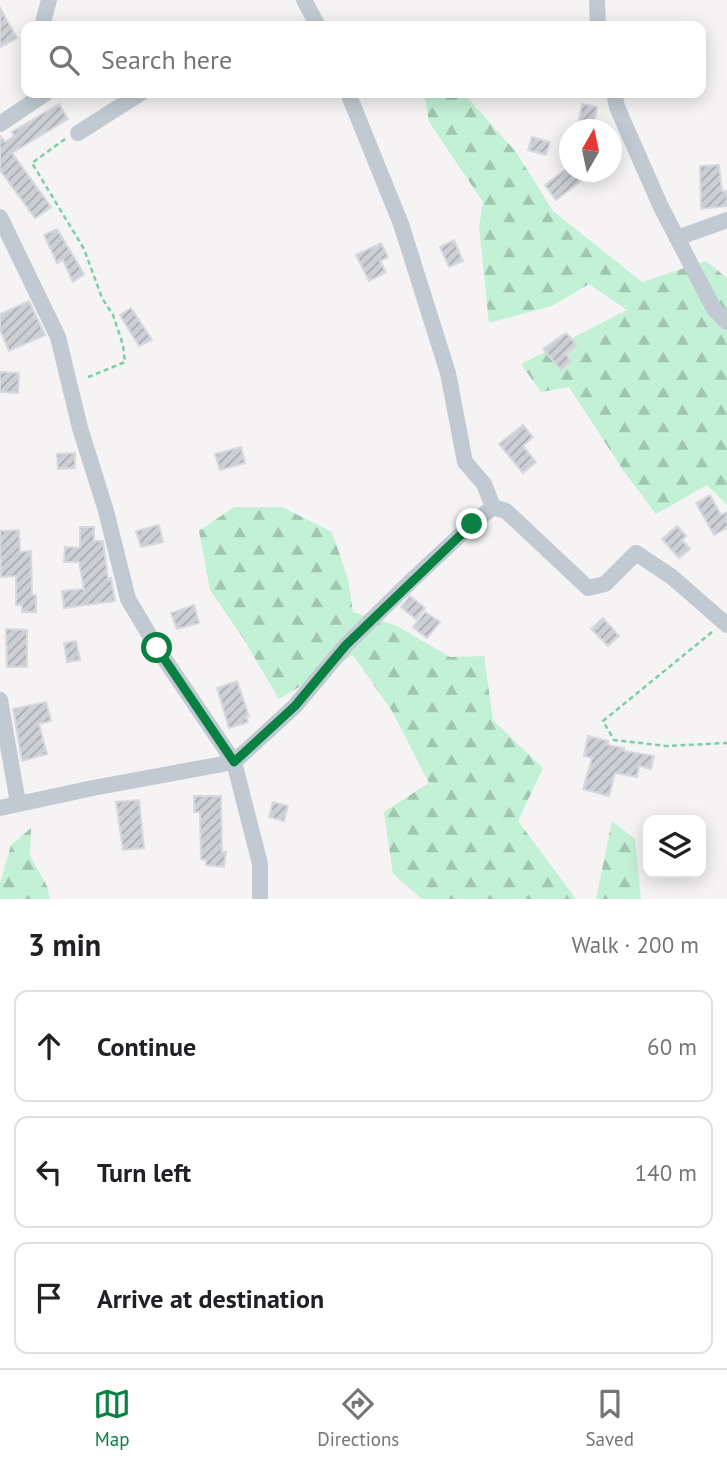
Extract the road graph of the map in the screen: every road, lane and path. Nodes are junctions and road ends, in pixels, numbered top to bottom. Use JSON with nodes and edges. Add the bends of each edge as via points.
{"nodes":[{"id":1,"x":49,"y":0,"type":"edge"},
{"id":2,"x":304,"y":0,"type":"edge"},
{"id":3,"x":597,"y":0,"type":"edge"},
{"id":4,"x":43,"y":21,"type":"edge"},
{"id":5,"x":310,"y":21,"type":"edge"},
{"id":6,"x":598,"y":21,"type":"edge"},
{"id":7,"x":39,"y":98,"type":"edge"},
{"id":8,"x":133,"y":98,"type":"edge"},
{"id":9,"x":350,"y":98,"type":"edge"},
{"id":10,"x":615,"y":98,"type":"edge"},
{"id":11,"x":0,"y":124,"type":"edge"},
{"id":12,"x":78,"y":133,"type":"joint"},
{"id":13,"x":0,"y":217,"type":"edge"},
{"id":14,"x":727,"y":220,"type":"edge"},
{"id":15,"x":677,"y":238,"type":"junction"},
{"id":16,"x":727,"y":322,"type":"edge"},
{"id":17,"x":69,"y":385,"type":"junction"},
{"id":18,"x":493,"y":507,"type":"junction"},
{"id":19,"x":725,"y":624,"type":"edge"},
{"id":20,"x":0,"y":700,"type":"edge"},
{"id":21,"x":727,"y":743,"type":"edge"},
{"id":22,"x":234,"y":762,"type":"junction"},
{"id":23,"x":18,"y":803,"type":"junction"},
{"id":24,"x":0,"y":808,"type":"edge"},
{"id":25,"x":260,"y":899,"type":"edge"}],
"edges":[{"from":1,"to":4,"type":"street"},
{"from":2,"to":5,"type":"street"},
{"from":3,"to":6,"type":"street"},
{"from":7,"to":11,"type":"street"},
{"from":8,"to":12,"type":"street"},
{"from":9,"to":18,"type":"street","via":[[401,224],[448,373],[465,462],[484,484]]},
{"from":10,"to":15,"type":"street"},
{"from":12,"to":17,"type":"path","via":[[32,163],[84,249],[113,315],[125,362]]},
{"from":13,"to":17,"type":"street","via":[[58,337]]},
{"from":14,"to":15,"type":"street"},
{"from":15,"to":16,"type":"street","via":[[714,309]]},
{"from":17,"to":22,"type":"street","via":[[128,599]]},
{"from":18,"to":19,"type":"street","via":[[506,512],[587,589],[605,584],[636,553],[672,577]]},
{"from":18,"to":22,"type":"street","via":[[392,599],[295,706]]},
{"from":19,"to":21,"type":"path","via":[[603,721],[614,740],[666,746]]},
{"from":20,"to":23,"type":"street"},
{"from":22,"to":23,"type":"street"},
{"from":22,"to":25,"type":"street","via":[[260,864]]},
{"from":23,"to":24,"type":"street"}]}
